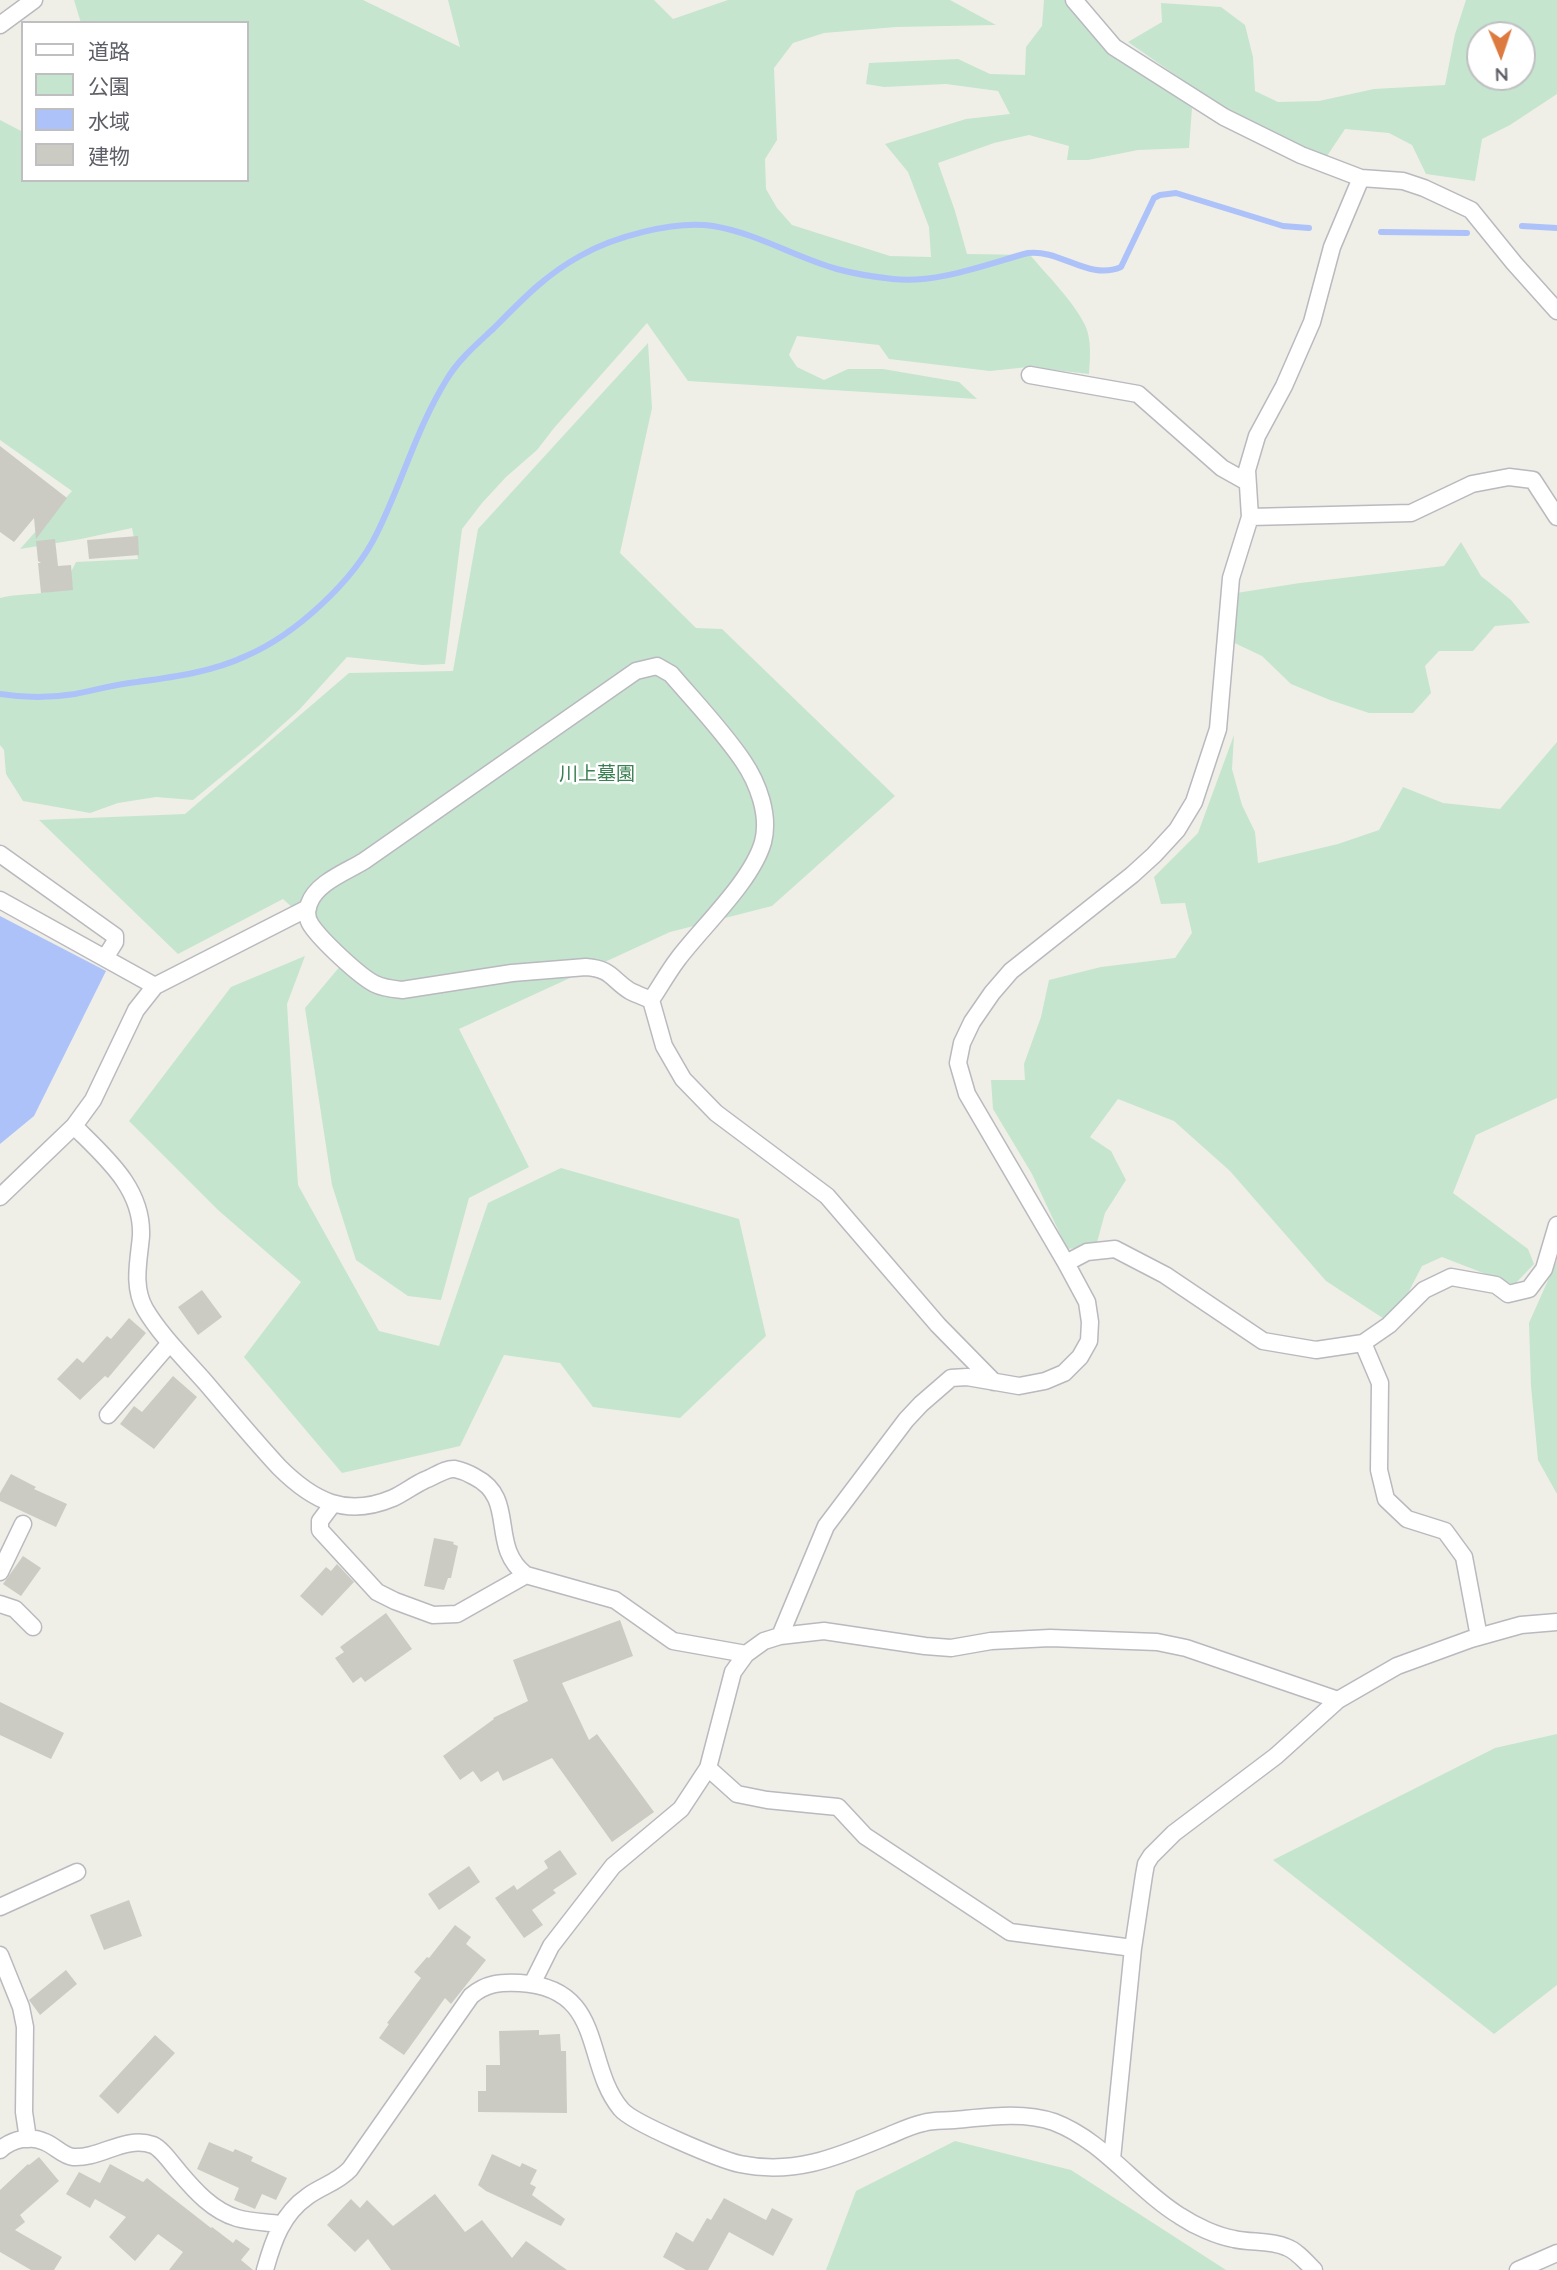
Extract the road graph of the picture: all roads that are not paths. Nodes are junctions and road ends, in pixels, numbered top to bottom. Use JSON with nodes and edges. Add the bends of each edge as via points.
{"nodes":[{"id":1,"x":34,"y":0,"type":"edge"},
{"id":2,"x":1074,"y":0,"type":"edge"},
{"id":3,"x":0,"y":26,"type":"edge"},
{"id":4,"x":1361,"y":178,"type":"junction"},
{"id":5,"x":1557,"y":311,"type":"edge"},
{"id":6,"x":1030,"y":375,"type":"dead end"},
{"id":7,"x":1247,"y":482,"type":"junction"},
{"id":8,"x":1250,"y":517,"type":"junction"},
{"id":9,"x":1557,"y":517,"type":"edge"},
{"id":10,"x":0,"y":854,"type":"edge"},
{"id":11,"x":0,"y":900,"type":"edge"},
{"id":12,"x":308,"y":908,"type":"junction"},
{"id":13,"x":105,"y":958,"type":"junction"},
{"id":14,"x":155,"y":986,"type":"junction"},
{"id":15,"x":651,"y":1000,"type":"junction"},
{"id":16,"x":75,"y":1126,"type":"junction"},
{"id":17,"x":0,"y":1197,"type":"edge"},
{"id":18,"x":1557,"y":1225,"type":"edge"},
{"id":19,"x":1066,"y":1263,"type":"junction"},
{"id":20,"x":170,"y":1343,"type":"junction"},
{"id":21,"x":1363,"y":1343,"type":"junction"},
{"id":22,"x":994,"y":1382,"type":"junction"},
{"id":23,"x":108,"y":1415,"type":"dead end"},
{"id":24,"x":332,"y":1505,"type":"junction"},
{"id":25,"x":23,"y":1524,"type":"dead end"},
{"id":26,"x":0,"y":1572,"type":"edge"},
{"id":27,"x":526,"y":1575,"type":"junction"},
{"id":28,"x":0,"y":1604,"type":"edge"},
{"id":29,"x":1557,"y":1622,"type":"edge"},
{"id":30,"x":33,"y":1628,"type":"dead end"},
{"id":31,"x":780,"y":1636,"type":"junction"},
{"id":32,"x":1479,"y":1637,"type":"junction"},
{"id":33,"x":746,"y":1654,"type":"junction"},
{"id":34,"x":1338,"y":1700,"type":"junction"},
{"id":35,"x":708,"y":1768,"type":"junction"},
{"id":36,"x":77,"y":1872,"type":"dead end"},
{"id":37,"x":0,"y":1907,"type":"edge"},
{"id":38,"x":1133,"y":1948,"type":"junction"},
{"id":39,"x":0,"y":1955,"type":"edge"},
{"id":40,"x":532,"y":1984,"type":"junction"},
{"id":41,"x":28,"y":2139,"type":"junction"},
{"id":42,"x":0,"y":2150,"type":"edge"},
{"id":43,"x":1112,"y":2160,"type":"junction"},
{"id":44,"x":280,"y":2224,"type":"junction"},
{"id":45,"x":1557,"y":2253,"type":"edge"},
{"id":46,"x":265,"y":2270,"type":"edge"},
{"id":47,"x":1314,"y":2270,"type":"edge"},
{"id":48,"x":1518,"y":2270,"type":"edge"}],
"edges":[{"from":1,"to":3,"type":"street"},
{"from":2,"to":4,"type":"street","via":[[1114,47],[1224,117]]},
{"from":4,"to":5,"type":"street","via":[[1403,181],[1471,209]]},
{"from":4,"to":7,"type":"street","via":[[1332,247],[1312,322],[1257,436]]},
{"from":6,"to":7,"type":"street","via":[[1138,394],[1222,468]]},
{"from":7,"to":8,"type":"street"},
{"from":8,"to":9,"type":"street","via":[[1411,513],[1472,484],[1509,477],[1533,480]]},
{"from":8,"to":19,"type":"street","via":[[1231,578],[1218,729],[1186,816],[1132,875],[1011,971],[982,1005],[962,1043],[958,1063],[967,1094]]},
{"from":10,"to":13,"type":"street","via":[[115,936]]},
{"from":11,"to":13,"type":"street"},
{"from":12,"to":14,"type":"street"},
{"from":12,"to":15,"type":"street","via":[[310,924],[329,944],[364,976],[388,988],[586,967],[609,973]]},
{"from":12,"to":15,"type":"street","via":[[314,893],[327,882],[364,862],[636,671],[657,666],[671,674],[743,761],[761,800],[765,832],[759,854],[735,891],[677,960]]},
{"from":13,"to":14,"type":"street"},
{"from":14,"to":16,"type":"street","via":[[135,1010],[93,1100]]},
{"from":15,"to":22,"type":"street","via":[[664,1045],[689,1086],[716,1112],[827,1196]]},
{"from":16,"to":17,"type":"street"},
{"from":16,"to":20,"type":"street","via":[[133,1192],[141,1234],[138,1286],[144,1307]]},
{"from":18,"to":21,"type":"street","via":[[1544,1269],[1529,1289],[1508,1294],[1496,1285],[1451,1277],[1424,1290]]},
{"from":19,"to":21,"type":"street","via":[[1087,1252],[1115,1249],[1165,1275],[1264,1340],[1316,1350]]},
{"from":19,"to":22,"type":"street","via":[[1087,1302],[1090,1322],[1089,1341],[1080,1357],[1064,1373],[1045,1381],[1019,1386]]},
{"from":20,"to":23,"type":"street"},
{"from":20,"to":24,"type":"street","via":[[280,1467],[305,1490]]},
{"from":21,"to":32,"type":"street","via":[[1380,1383],[1379,1471],[1386,1499],[1407,1519],[1445,1531],[1464,1558]]},
{"from":22,"to":31,"type":"street","via":[[951,1378],[906,1420],[827,1526]]},
{"from":24,"to":27,"type":"street","via":[[373,1505],[455,1469],[490,1488],[499,1502],[507,1551]]},
{"from":24,"to":27,"type":"street","via":[[320,1521],[320,1530],[377,1592],[433,1615],[457,1614]]},
{"from":25,"to":26,"type":"street"},
{"from":27,"to":33,"type":"street","via":[[615,1600],[673,1641]]},
{"from":28,"to":30,"type":"street","via":[[15,1609]]},
{"from":29,"to":32,"type":"street","via":[[1521,1625]]},
{"from":31,"to":33,"type":"street"},
{"from":31,"to":34,"type":"street","via":[[824,1631],[951,1648],[1050,1638],[1157,1642]]},
{"from":32,"to":34,"type":"street","via":[[1397,1666]]},
{"from":33,"to":35,"type":"street","via":[[733,1672]]},
{"from":34,"to":38,"type":"street","via":[[1151,1856]]},
{"from":35,"to":38,"type":"street","via":[[737,1794],[838,1807],[865,1836],[1010,1932]]},
{"from":35,"to":40,"type":"street","via":[[681,1809],[613,1866],[551,1946]]},
{"from":36,"to":37,"type":"street"},
{"from":38,"to":43,"type":"street"},
{"from":39,"to":41,"type":"street","via":[[25,2028]]},
{"from":40,"to":43,"type":"street","via":[[558,1994],[588,2025],[610,2094],[623,2112],[740,2164],[808,2165],[922,2123],[1018,2116],[1066,2127]]},
{"from":40,"to":44,"type":"street","via":[[503,1982],[482,1987],[471,1996],[350,2169],[307,2196]]},
{"from":41,"to":42,"type":"street"},
{"from":41,"to":44,"type":"street","via":[[44,2141],[71,2157],[123,2144],[155,2146],[200,2196],[217,2208],[237,2218]]},
{"from":43,"to":47,"type":"street","via":[[1181,2217],[1233,2239],[1287,2247]]},
{"from":44,"to":46,"type":"street"},
{"from":45,"to":48,"type":"street"}]}
